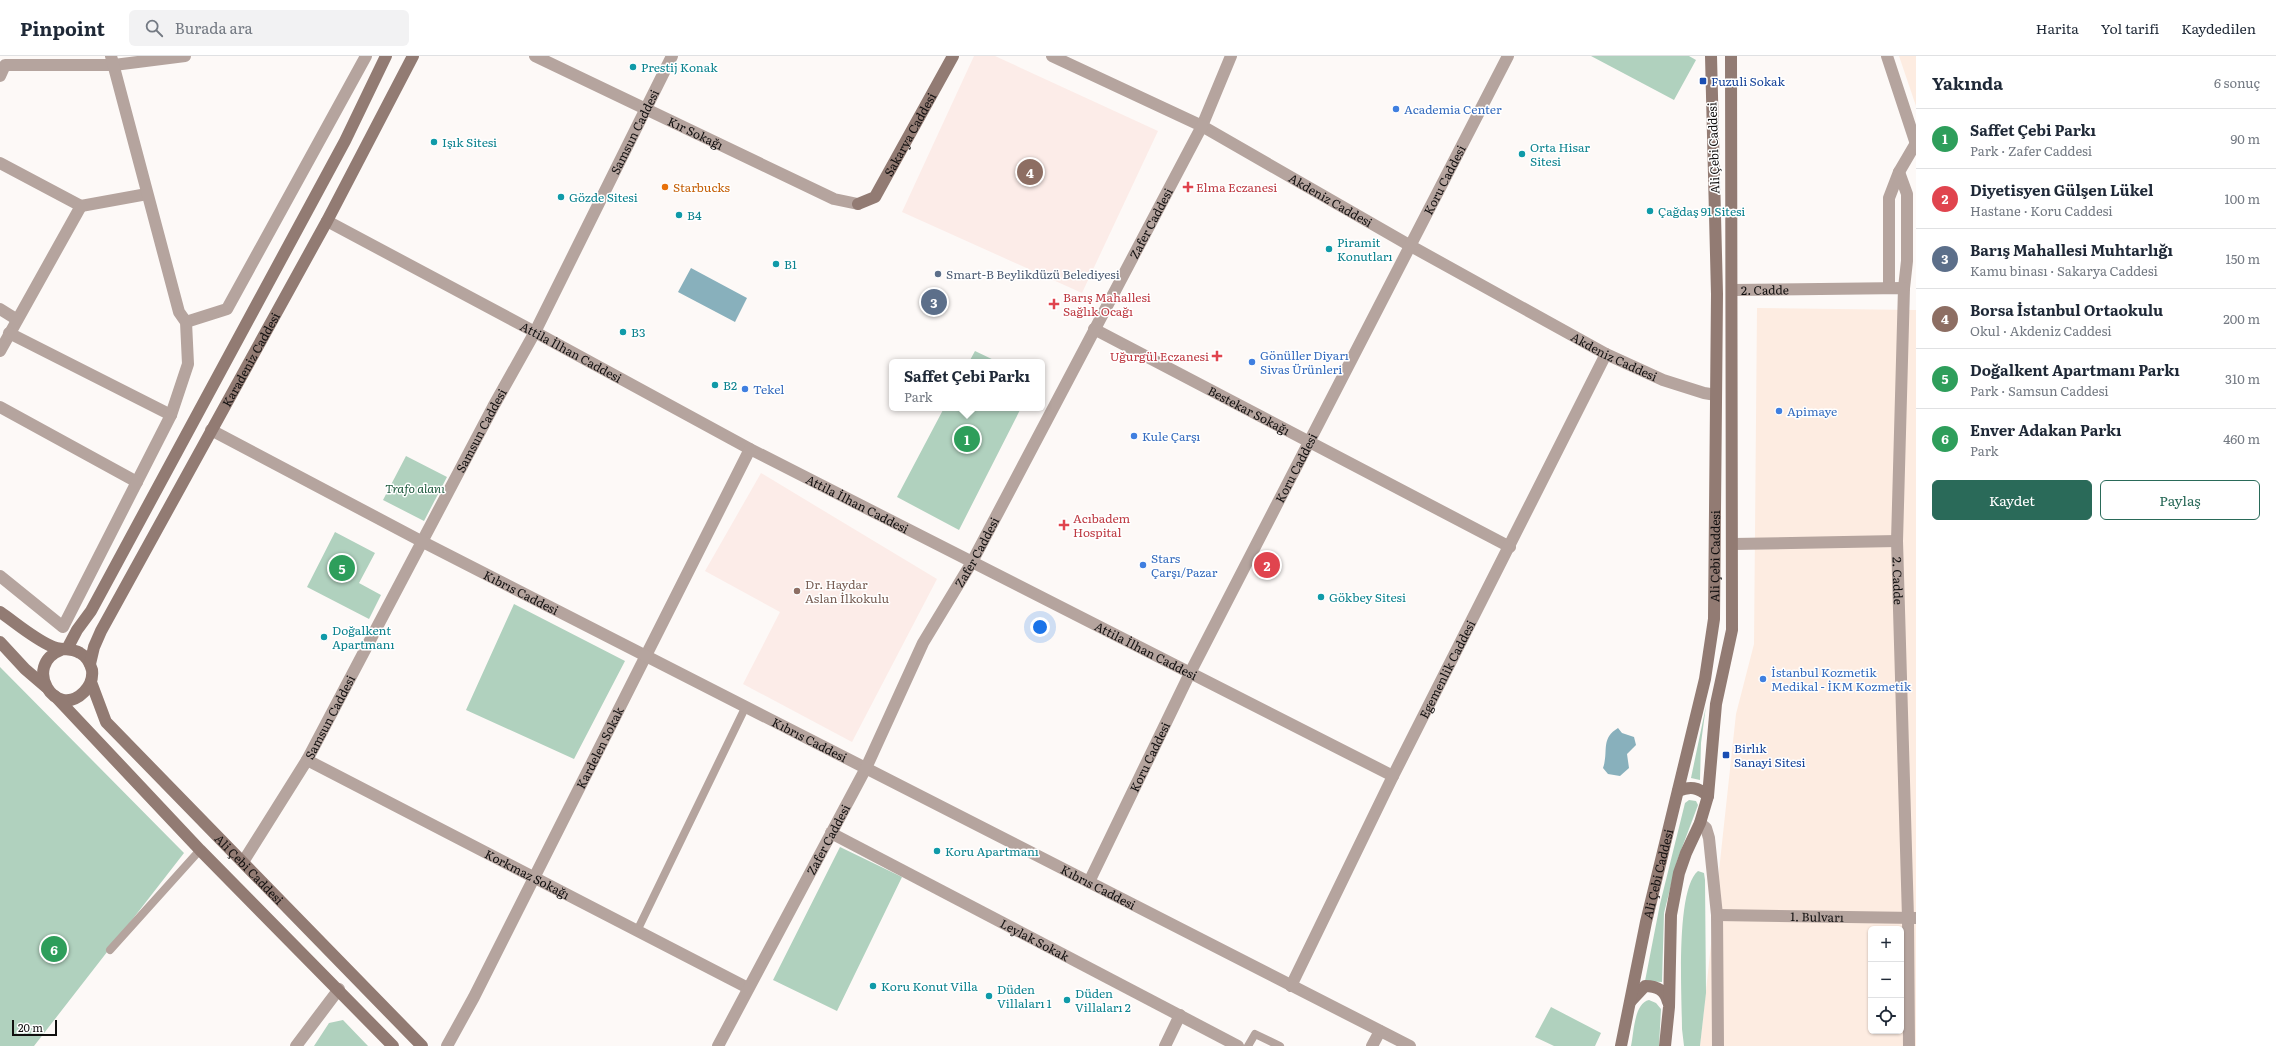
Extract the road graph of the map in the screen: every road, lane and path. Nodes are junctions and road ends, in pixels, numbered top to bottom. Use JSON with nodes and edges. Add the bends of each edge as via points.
{"nodes":[{"id":1,"x":186,"y":56,"type":"edge"},
{"id":2,"x":366,"y":56,"type":"edge"},
{"id":3,"x":386,"y":56,"type":"edge"},
{"id":4,"x":413,"y":56,"type":"edge"},
{"id":5,"x":535,"y":56,"type":"edge"},
{"id":6,"x":672,"y":56,"type":"edge"},
{"id":7,"x":952,"y":56,"type":"edge"},
{"id":8,"x":1052,"y":56,"type":"edge"},
{"id":9,"x":1231,"y":56,"type":"edge"},
{"id":10,"x":1508,"y":56,"type":"edge"},
{"id":11,"x":1711,"y":56,"type":"edge"},
{"id":12,"x":1731,"y":56,"type":"edge"},
{"id":13,"x":1887,"y":56,"type":"edge"},
{"id":14,"x":112,"y":60,"type":"edge"},
{"id":15,"x":0,"y":76,"type":"edge"},
{"id":16,"x":644,"y":110,"type":"junction"},
{"id":17,"x":1202,"y":126,"type":"junction"},
{"id":18,"x":1916,"y":143,"type":"edge"},
{"id":19,"x":0,"y":163,"type":"edge"},
{"id":20,"x":1899,"y":172,"type":"junction"},
{"id":21,"x":147,"y":194,"type":"junction"},
{"id":22,"x":858,"y":204,"type":"joint"},
{"id":23,"x":81,"y":206,"type":"junction"},
{"id":24,"x":327,"y":222,"type":"junction"},
{"id":25,"x":1409,"y":245,"type":"junction"},
{"id":26,"x":1889,"y":287,"type":"junction"},
{"id":27,"x":1904,"y":288,"type":"junction"},
{"id":28,"x":1732,"y":290,"type":"junction"},
{"id":29,"x":0,"y":309,"type":"edge"},
{"id":30,"x":16,"y":319,"type":"junction"},
{"id":31,"x":186,"y":322,"type":"junction"},
{"id":32,"x":1094,"y":329,"type":"junction"},
{"id":33,"x":535,"y":332,"type":"junction"},
{"id":34,"x":9,"y":333,"type":"junction"},
{"id":35,"x":0,"y":351,"type":"edge"},
{"id":36,"x":1606,"y":354,"type":"junction"},
{"id":37,"x":1716,"y":395,"type":"junction"},
{"id":38,"x":0,"y":407,"type":"edge"},
{"id":39,"x":171,"y":415,"type":"junction"},
{"id":40,"x":211,"y":430,"type":"junction"},
{"id":41,"x":1308,"y":440,"type":"junction"},
{"id":42,"x":750,"y":449,"type":"junction"},
{"id":43,"x":137,"y":482,"type":"junction"},
{"id":44,"x":421,"y":541,"type":"junction"},
{"id":45,"x":1897,"y":541,"type":"junction"},
{"id":46,"x":1733,"y":544,"type":"junction"},
{"id":47,"x":1510,"y":547,"type":"junction"},
{"id":48,"x":972,"y":562,"type":"junction"},
{"id":49,"x":0,"y":576,"type":"edge"},
{"id":50,"x":0,"y":612,"type":"edge"},
{"id":51,"x":0,"y":642,"type":"edge"},
{"id":52,"x":64,"y":649,"type":"junction"},
{"id":53,"x":647,"y":655,"type":"junction"},
{"id":54,"x":90,"y":664,"type":"junction"},
{"id":55,"x":1190,"y":673,"type":"junction"},
{"id":56,"x":91,"y":682,"type":"junction"},
{"id":57,"x":46,"y":687,"type":"junction"},
{"id":58,"x":54,"y":696,"type":"junction"},
{"id":59,"x":746,"y":706,"type":"junction"},
{"id":60,"x":307,"y":760,"type":"junction"},
{"id":61,"x":866,"y":768,"type":"junction"},
{"id":62,"x":1393,"y":776,"type":"junction"},
{"id":63,"x":1678,"y":791,"type":"junction"},
{"id":64,"x":1708,"y":796,"type":"junction"},
{"id":65,"x":1700,"y":823,"type":"junction"},
{"id":66,"x":831,"y":833,"type":"junction"},
{"id":67,"x":200,"y":850,"type":"junction"},
{"id":68,"x":243,"y":862,"type":"junction"},
{"id":69,"x":534,"y":878,"type":"junction"},
{"id":70,"x":1089,"y":882,"type":"junction"},
{"id":71,"x":1717,"y":915,"type":"junction"},
{"id":72,"x":1912,"y":918,"type":"edge"},
{"id":73,"x":637,"y":931,"type":"junction"},
{"id":74,"x":110,"y":950,"type":"dead end"},
{"id":75,"x":1291,"y":986,"type":"junction"},
{"id":76,"x":748,"y":988,"type":"junction"},
{"id":77,"x":339,"y":989,"type":"junction"},
{"id":78,"x":1629,"y":1003,"type":"junction"},
{"id":79,"x":1669,"y":1007,"type":"junction"},
{"id":80,"x":1180,"y":1015,"type":"junction"},
{"id":81,"x":1380,"y":1032,"type":"junction"},
{"id":82,"x":296,"y":1046,"type":"edge"},
{"id":83,"x":393,"y":1046,"type":"edge"},
{"id":84,"x":422,"y":1046,"type":"edge"},
{"id":85,"x":447,"y":1046,"type":"edge"},
{"id":86,"x":718,"y":1046,"type":"edge"},
{"id":87,"x":1165,"y":1046,"type":"edge"},
{"id":88,"x":1238,"y":1046,"type":"edge"},
{"id":89,"x":1248,"y":1046,"type":"edge"},
{"id":90,"x":1280,"y":1046,"type":"edge"},
{"id":91,"x":1372,"y":1046,"type":"edge"},
{"id":92,"x":1410,"y":1046,"type":"edge"},
{"id":93,"x":1621,"y":1046,"type":"edge"},
{"id":94,"x":1665,"y":1046,"type":"edge"},
{"id":95,"x":1718,"y":1046,"type":"edge"},
{"id":96,"x":1909,"y":1046,"type":"edge"}],
"edges":[{"from":1,"to":14,"type":"street"},
{"from":2,"to":31,"type":"street","via":[[227,309]]},
{"from":3,"to":52,"type":"main road","name":"Karadeniz Caddesi","via":[[341,148],[91,611]]},
{"from":4,"to":24,"type":"main road","name":"Karadeniz Caddesi"},
{"from":5,"to":16,"type":"street","name":"Kır Sokağı"},
{"from":6,"to":16,"type":"street","name":"Samsun Caddesi"},
{"from":7,"to":22,"type":"main road","name":"Sakarya Caddesi","via":[[875,197]]},
{"from":8,"to":17,"type":"street","name":"Akdeniz Caddesi"},
{"from":9,"to":17,"type":"street","name":"Zafer Caddesi"},
{"from":10,"to":25,"type":"street","name":"Koru Caddesi"},
{"from":11,"to":37,"type":"main road","name":"Ali Çebi Caddesi","via":[[1717,287]]},
{"from":12,"to":28,"type":"main road","name":"Ali Çebi Caddesi"},
{"from":13,"to":18,"type":"street"},
{"from":14,"to":15,"type":"street","via":[[5,65]]},
{"from":14,"to":21,"type":"street"},
{"from":16,"to":22,"type":"street","name":"Kır Sokağı","via":[[834,199]]},
{"from":16,"to":33,"type":"street","name":"Samsun Caddesi"},
{"from":17,"to":25,"type":"street","name":"Akdeniz Caddesi"},
{"from":17,"to":32,"type":"street","name":"Zafer Caddesi"},
{"from":18,"to":20,"type":"street"},
{"from":19,"to":23,"type":"street"},
{"from":20,"to":26,"type":"street","via":[[1889,198]]},
{"from":20,"to":27,"type":"street","via":[[1907,194],[1907,261]]},
{"from":21,"to":23,"type":"street"},
{"from":21,"to":31,"type":"street","via":[[179,312]]},
{"from":23,"to":30,"type":"street"},
{"from":24,"to":33,"type":"street","name":"Attila İlhan Caddesi"},
{"from":24,"to":40,"type":"main road","name":"Karadeniz Caddesi"},
{"from":25,"to":36,"type":"street","name":"Akdeniz Caddesi"},
{"from":25,"to":41,"type":"street","name":"Koru Caddesi"},
{"from":26,"to":27,"type":"street","name":"2. Cadde"},
{"from":26,"to":28,"type":"street","name":"2. Cadde"},
{"from":27,"to":45,"type":"street","name":"2. Cadde"},
{"from":28,"to":46,"type":"main road","name":"Ali Çebi Caddesi"},
{"from":29,"to":30,"type":"street"},
{"from":30,"to":34,"type":"street"},
{"from":31,"to":39,"type":"street","via":[[188,364]]},
{"from":32,"to":41,"type":"street","name":"Bestekar Sokağı"},
{"from":32,"to":48,"type":"street","name":"Zafer Caddesi"},
{"from":33,"to":42,"type":"street","name":"Attila İlhan Caddesi"},
{"from":33,"to":44,"type":"street","name":"Samsun Caddesi"},
{"from":34,"to":35,"type":"street"},
{"from":34,"to":39,"type":"street"},
{"from":36,"to":37,"type":"street","name":"Akdeniz Caddesi","via":[[1664,380]]},
{"from":36,"to":47,"type":"street","name":"Egemenlik Caddesi"},
{"from":37,"to":63,"type":"main road","name":"Ali Çebi Caddesi","via":[[1714,619],[1705,679]]},
{"from":38,"to":43,"type":"street"},
{"from":39,"to":43,"type":"street"},
{"from":40,"to":44,"type":"street","name":"Kıbrıs Caddesi"},
{"from":40,"to":54,"type":"main road","name":"Karadeniz Caddesi","via":[[101,631]]},
{"from":41,"to":47,"type":"street","name":"Bestekar Sokağı"},
{"from":41,"to":55,"type":"street","name":"Koru Caddesi"},
{"from":42,"to":48,"type":"street","name":"Attila İlhan Caddesi"},
{"from":42,"to":53,"type":"street","name":"Kardelen Sokak"},
{"from":43,"to":49,"type":"street","via":[[63,627]]},
{"from":44,"to":53,"type":"street","name":"Kıbrıs Caddesi"},
{"from":44,"to":60,"type":"street","name":"Samsun Caddesi"},
{"from":45,"to":46,"type":"street"},
{"from":45,"to":72,"type":"street","name":"2. Cadde"},
{"from":46,"to":64,"type":"main road","name":"Ali Çebi Caddesi","via":[[1732,630],[1716,704]]},
{"from":47,"to":62,"type":"street","name":"Egemenlik Caddesi"},
{"from":48,"to":55,"type":"street","name":"Attila İlhan Caddesi"},
{"from":48,"to":61,"type":"street","name":"Zafer Caddesi","via":[[923,643]]},
{"from":50,"to":52,"type":"main road","via":[[42,642]]},
{"from":51,"to":57,"type":"main road"},
{"from":52,"to":54,"type":"main road","via":[[81,653]]},
{"from":52,"to":57,"type":"main road","via":[[52,654],[45,664]]},
{"from":53,"to":59,"type":"street","name":"Kıbrıs Caddesi"},
{"from":53,"to":69,"type":"street","name":"Kardelen Sokak"},
{"from":54,"to":56,"type":"main road"},
{"from":55,"to":62,"type":"street","name":"Attila İlhan Caddesi"},
{"from":55,"to":70,"type":"street","name":"Koru Caddesi"},
{"from":56,"to":58,"type":"main road","via":[[79,697],[65,700]]},
{"from":56,"to":68,"type":"main road","name":"Ali Çebi Caddesi","via":[[106,722]]},
{"from":57,"to":58,"type":"main road"},
{"from":58,"to":67,"type":"main road","name":"Ali Çebi Caddesi"},
{"from":59,"to":61,"type":"street","name":"Kıbrıs Caddesi"},
{"from":59,"to":73,"type":"lane"},
{"from":60,"to":68,"type":"street","name":"Samsun Caddesi"},
{"from":60,"to":69,"type":"street","name":"Korkmaz Sokağı"},
{"from":61,"to":66,"type":"street","name":"Zafer Caddesi"},
{"from":61,"to":70,"type":"street","name":"Kıbrıs Caddesi"},
{"from":62,"to":75,"type":"street","name":"Egemenlik Caddesi"},
{"from":63,"to":64,"type":"main road","via":[[1694,788]]},
{"from":63,"to":78,"type":"main road","name":"Ali Çebi Caddesi"},
{"from":64,"to":65,"type":"main road","name":"Ali Çebi Caddesi"},
{"from":65,"to":71,"type":"street","via":[[1706,828],[1709,838]]},
{"from":65,"to":79,"type":"main road","name":"Ali Çebi Caddesi","via":[[1679,873],[1670,915]]},
{"from":66,"to":76,"type":"street","name":"Zafer Caddesi"},
{"from":66,"to":80,"type":"street","name":"Leylak Sokak"},
{"from":67,"to":74,"type":"lane"},
{"from":67,"to":77,"type":"main road","name":"Ali Çebi Caddesi"},
{"from":68,"to":84,"type":"main road","name":"Ali Çebi Caddesi"},
{"from":69,"to":73,"type":"street","name":"Korkmaz Sokağı"},
{"from":69,"to":85,"type":"street","name":"Kardelen Sokak"},
{"from":70,"to":75,"type":"street","name":"Kıbrıs Caddesi"},
{"from":71,"to":72,"type":"street","name":"1. Bulvarı"},
{"from":71,"to":95,"type":"street"},
{"from":72,"to":96,"type":"street","name":"2. Cadde"},
{"from":73,"to":76,"type":"street","name":"Korkmaz Sokağı"},
{"from":75,"to":81,"type":"street","name":"Kıbrıs Caddesi"},
{"from":76,"to":86,"type":"street","name":"Zafer Caddesi"},
{"from":77,"to":82,"type":"street"},
{"from":77,"to":83,"type":"main road","name":"Ali Çebi Caddesi"},
{"from":78,"to":79,"type":"main road","via":[[1636,992],[1645,986],[1653,986],[1666,994]]},
{"from":78,"to":93,"type":"main road","name":"Ali Çebi Caddesi"},
{"from":79,"to":94,"type":"main road","name":"Ali Çebi Caddesi"},
{"from":80,"to":87,"type":"street"},
{"from":80,"to":88,"type":"street","name":"Leylak Sokak"},
{"from":81,"to":91,"type":"street"},
{"from":81,"to":92,"type":"street","name":"Kıbrıs Caddesi"},
{"from":89,"to":90,"type":"lane","via":[[1255,1034]]}]}
